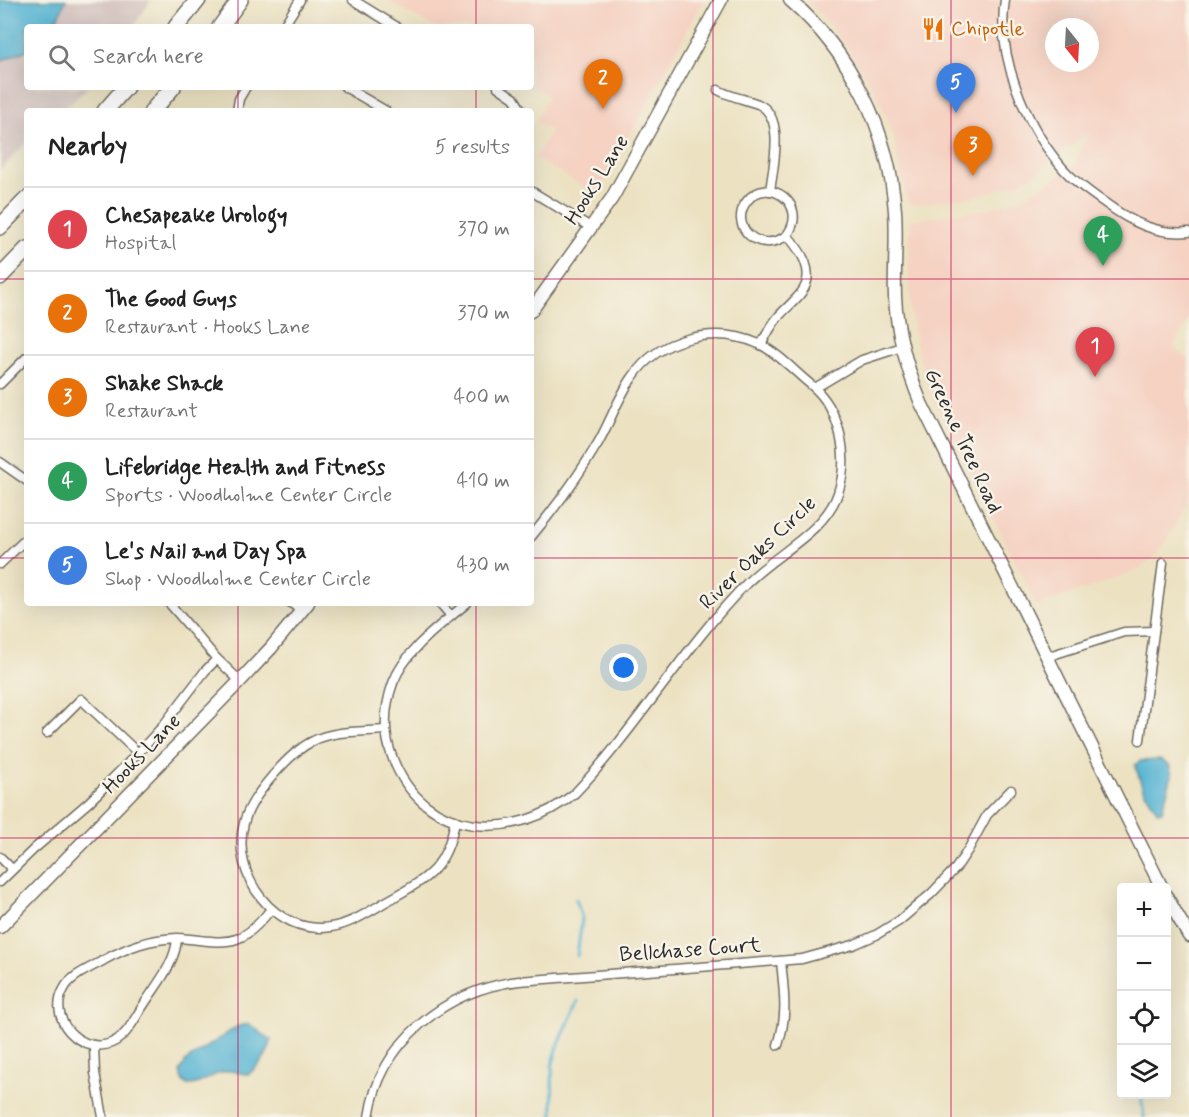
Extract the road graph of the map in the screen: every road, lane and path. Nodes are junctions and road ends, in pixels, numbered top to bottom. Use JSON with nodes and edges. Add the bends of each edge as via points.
{"nodes":[{"id":1,"x":198,"y":0,"type":"edge"},
{"id":2,"x":240,"y":0,"type":"edge"},
{"id":3,"x":246,"y":0,"type":"edge"},
{"id":4,"x":300,"y":0,"type":"edge"},
{"id":5,"x":353,"y":0,"type":"edge"},
{"id":6,"x":721,"y":0,"type":"edge"},
{"id":7,"x":790,"y":0,"type":"edge"},
{"id":8,"x":1005,"y":0,"type":"edge"},
{"id":9,"x":178,"y":24,"type":"edge"},
{"id":10,"x":222,"y":24,"type":"edge"},
{"id":11,"x":285,"y":24,"type":"edge"},
{"id":12,"x":392,"y":24,"type":"edge"},
{"id":13,"x":123,"y":90,"type":"edge"},
{"id":14,"x":170,"y":90,"type":"edge"},
{"id":15,"x":244,"y":90,"type":"edge"},
{"id":16,"x":350,"y":90,"type":"edge"},
{"id":17,"x":502,"y":90,"type":"edge"},
{"id":18,"x":718,"y":90,"type":"dead end"},
{"id":19,"x":108,"y":108,"type":"edge"},
{"id":20,"x":154,"y":108,"type":"edge"},
{"id":21,"x":237,"y":108,"type":"edge"},
{"id":22,"x":381,"y":108,"type":"edge"},
{"id":23,"x":520,"y":108,"type":"edge"},
{"id":24,"x":770,"y":191,"type":"junction"},
{"id":25,"x":534,"y":193,"type":"edge"},
{"id":26,"x":24,"y":202,"type":"edge"},
{"id":27,"x":0,"y":227,"type":"edge"},
{"id":28,"x":592,"y":228,"type":"junction"},
{"id":29,"x":1189,"y":232,"type":"edge"},
{"id":30,"x":787,"y":235,"type":"junction"},
{"id":31,"x":24,"y":252,"type":"edge"},
{"id":32,"x":0,"y":277,"type":"edge"},
{"id":33,"x":534,"y":306,"type":"edge"},
{"id":34,"x":761,"y":345,"type":"junction"},
{"id":35,"x":902,"y":347,"type":"junction"},
{"id":36,"x":24,"y":360,"type":"edge"},
{"id":37,"x":0,"y":384,"type":"edge"},
{"id":38,"x":815,"y":388,"type":"junction"},
{"id":39,"x":0,"y":462,"type":"edge"},
{"id":40,"x":24,"y":478,"type":"edge"},
{"id":41,"x":534,"y":533,"type":"edge"},
{"id":42,"x":24,"y":541,"type":"edge"},
{"id":43,"x":1163,"y":562,"type":"dead end"},
{"id":44,"x":0,"y":564,"type":"edge"},
{"id":45,"x":172,"y":606,"type":"edge"},
{"id":46,"x":300,"y":606,"type":"edge"},
{"id":47,"x":443,"y":606,"type":"edge"},
{"id":48,"x":463,"y":606,"type":"edge"},
{"id":49,"x":451,"y":616,"type":"junction"},
{"id":50,"x":1154,"y":631,"type":"junction"},
{"id":51,"x":1046,"y":657,"type":"junction"},
{"id":52,"x":217,"y":659,"type":"junction"},
{"id":53,"x":240,"y":681,"type":"junction"},
{"id":54,"x":385,"y":730,"type":"junction"},
{"id":55,"x":46,"y":733,"type":"dead end"},
{"id":56,"x":1140,"y":740,"type":"dead end"},
{"id":57,"x":138,"y":753,"type":"junction"},
{"id":58,"x":1011,"y":790,"type":"dead end"},
{"id":59,"x":455,"y":820,"type":"junction"},
{"id":60,"x":0,"y":857,"type":"edge"},
{"id":61,"x":12,"y":869,"type":"junction"},
{"id":62,"x":0,"y":882,"type":"edge"},
{"id":63,"x":1159,"y":883,"type":"edge"},
{"id":64,"x":1171,"y":903,"type":"edge"},
{"id":65,"x":271,"y":909,"type":"junction"},
{"id":66,"x":0,"y":927,"type":"edge"},
{"id":67,"x":1189,"y":936,"type":"edge"},
{"id":68,"x":177,"y":938,"type":"junction"},
{"id":69,"x":781,"y":961,"type":"junction"},
{"id":70,"x":778,"y":1045,"type":"dead end"},
{"id":71,"x":94,"y":1046,"type":"junction"},
{"id":72,"x":103,"y":1117,"type":"edge"},
{"id":73,"x":369,"y":1117,"type":"edge"}],
"edges":[{"from":1,"to":9,"type":"highway"},
{"from":2,"to":10,"type":"highway"},
{"from":3,"to":10,"type":"highway"},
{"from":4,"to":11,"type":"street"},
{"from":5,"to":12,"type":"street"},
{"from":6,"to":28,"type":"street","name":"Hooks Lane","via":[[635,159]]},
{"from":7,"to":35,"type":"street","name":"Greene Tree Road","via":[[847,65],[879,134],[893,192],[895,299]]},
{"from":8,"to":29,"type":"street","via":[[1003,36],[1019,94],[1038,134],[1060,166],[1093,195],[1145,227],[1160,232]]},
{"from":13,"to":19,"type":"highway"},
{"from":14,"to":20,"type":"highway"},
{"from":15,"to":21,"type":"street"},
{"from":16,"to":22,"type":"street"},
{"from":17,"to":23,"type":"street"},
{"from":18,"to":24,"type":"street","via":[[758,104],[770,113],[776,131]]},
{"from":24,"to":30,"type":"street","via":[[785,197],[792,207],[793,223]]},
{"from":24,"to":30,"type":"street","via":[[760,192],[747,201],[742,210],[743,227],[749,236],[764,243],[779,241]]},
{"from":25,"to":28,"type":"street"},
{"from":26,"to":27,"type":"highway"},
{"from":28,"to":33,"type":"street","name":"Hooks Lane"},
{"from":30,"to":34,"type":"street","via":[[807,265],[807,280]]},
{"from":31,"to":32,"type":"highway"},
{"from":34,"to":38,"type":"street","name":"River Oaks Circle"},
{"from":34,"to":41,"type":"street","name":"River Oaks Circle","via":[[733,337],[704,336],[684,339],[651,356],[631,379],[607,428],[565,495]]},
{"from":35,"to":38,"type":"street","via":[[862,360]]},
{"from":35,"to":51,"type":"street","name":"Greene Tree Road","via":[[929,420]]},
{"from":36,"to":37,"type":"street"},
{"from":38,"to":59,"type":"street","name":"River Oaks Circle","via":[[835,420],[844,457],[838,495],[825,518],[733,598],[588,779],[564,802],[538,817],[512,825],[482,826]]},
{"from":39,"to":40,"type":"street"},
{"from":42,"to":44,"type":"street"},
{"from":43,"to":50,"type":"street"},
{"from":45,"to":52,"type":"street"},
{"from":46,"to":53,"type":"street","name":"Hooks Lane"},
{"from":47,"to":49,"type":"street"},
{"from":48,"to":49,"type":"street","name":"River Oaks Circle"},
{"from":49,"to":54,"type":"street","name":"River Oaks Circle","via":[[408,657],[399,672],[390,696]]},
{"from":50,"to":51,"type":"street","via":[[1124,632]]},
{"from":50,"to":56,"type":"street"},
{"from":51,"to":63,"type":"street","name":"Greene Tree Road"},
{"from":52,"to":53,"type":"street"},
{"from":52,"to":57,"type":"street"},
{"from":53,"to":66,"type":"street","name":"Hooks Lane"},
{"from":54,"to":59,"type":"street","name":"River Oaks Circle","via":[[406,785],[433,811]]},
{"from":54,"to":65,"type":"street","via":[[344,733],[313,741],[295,753],[254,800],[244,823],[244,867],[255,890]]},
{"from":55,"to":57,"type":"street","via":[[81,699]]},
{"from":57,"to":61,"type":"street"},
{"from":58,"to":69,"type":"street","name":"Bellchase Court","via":[[987,815],[956,868],[899,921],[853,945]]},
{"from":59,"to":65,"type":"street","via":[[448,850],[433,871],[362,915],[341,925],[318,928],[294,923]]},
{"from":60,"to":61,"type":"street"},
{"from":61,"to":62,"type":"street"},
{"from":64,"to":67,"type":"street"},
{"from":65,"to":68,"type":"street","via":[[250,934],[232,941]]},
{"from":68,"to":71,"type":"street","via":[[174,958],[128,1029],[116,1040]]},
{"from":68,"to":71,"type":"street","via":[[155,939],[122,950],[78,974],[64,989],[60,1004],[64,1024],[74,1037]]},
{"from":69,"to":70,"type":"street","via":[[785,1024]]},
{"from":69,"to":73,"type":"street","name":"Bellchase Court","via":[[519,981],[470,993],[433,1013],[406,1038],[377,1086]]},
{"from":71,"to":72,"type":"street"}]}
